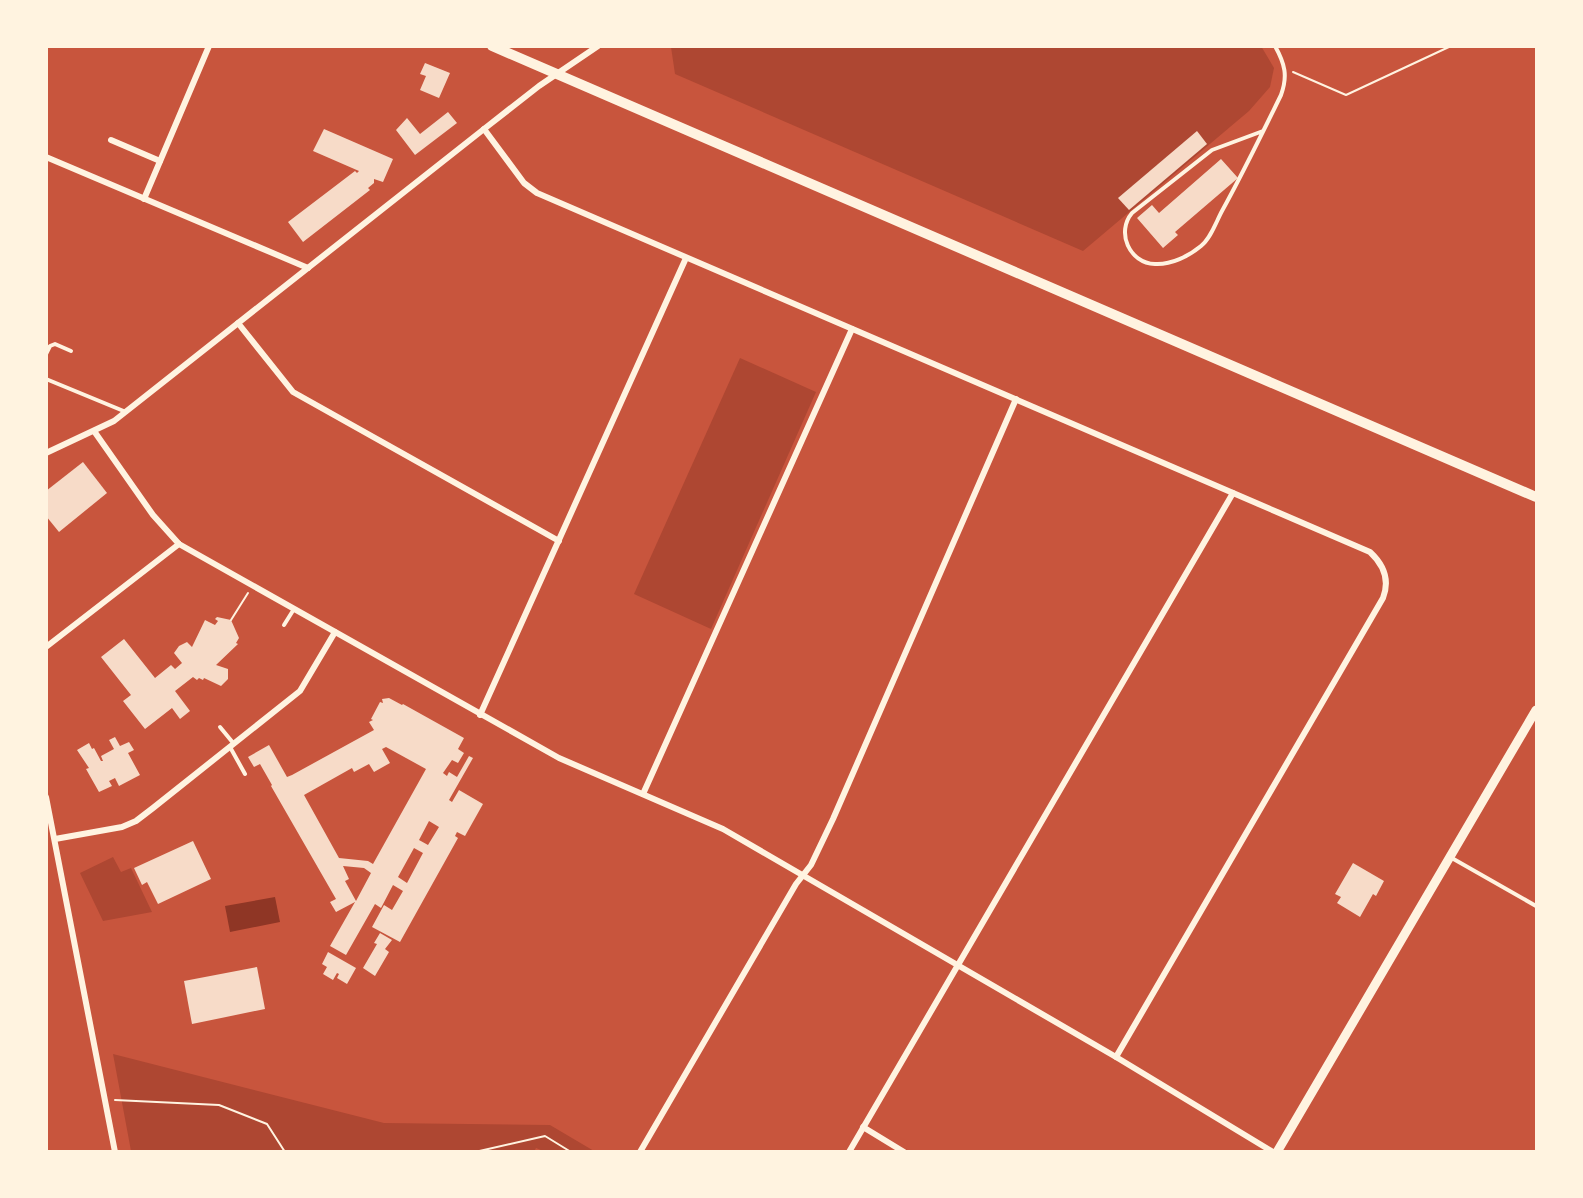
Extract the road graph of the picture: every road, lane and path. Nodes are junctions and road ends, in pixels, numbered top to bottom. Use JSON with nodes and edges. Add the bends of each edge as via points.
{"nodes":[{"id":1,"x":209,"y":46,"type":"edge"},
{"id":2,"x":492,"y":46,"type":"edge"},
{"id":3,"x":598,"y":46,"type":"edge"},
{"id":4,"x":1275,"y":46,"type":"edge"},
{"id":5,"x":1451,"y":46,"type":"edge"},
{"id":6,"x":1285,"y":69,"type":"junction"},
{"id":7,"x":558,"y":74,"type":"junction"},
{"id":8,"x":484,"y":129,"type":"junction"},
{"id":9,"x":1263,"y":131,"type":"junction"},
{"id":10,"x":111,"y":140,"type":"dead end"},
{"id":11,"x":46,"y":157,"type":"edge"},
{"id":12,"x":160,"y":161,"type":"junction"},
{"id":13,"x":144,"y":199,"type":"junction"},
{"id":14,"x":686,"y":258,"type":"junction"},
{"id":15,"x":308,"y":268,"type":"junction"},
{"id":16,"x":238,"y":323,"type":"junction"},
{"id":17,"x":852,"y":329,"type":"junction"},
{"id":18,"x":71,"y":351,"type":"dead end"},
{"id":19,"x":46,"y":354,"type":"edge"},
{"id":20,"x":46,"y":379,"type":"edge"},
{"id":21,"x":1016,"y":399,"type":"junction"},
{"id":22,"x":126,"y":412,"type":"junction"},
{"id":23,"x":93,"y":431,"type":"junction"},
{"id":24,"x":46,"y":453,"type":"edge"},
{"id":25,"x":1233,"y":493,"type":"junction"},
{"id":26,"x":1536,"y":497,"type":"edge"},
{"id":27,"x":559,"y":541,"type":"junction"},
{"id":28,"x":179,"y":544,"type":"junction"},
{"id":29,"x":252,"y":585,"type":"junction"},
{"id":30,"x":294,"y":609,"type":"junction"},
{"id":31,"x":231,"y":620,"type":"dead end"},
{"id":32,"x":284,"y":625,"type":"dead end"},
{"id":33,"x":334,"y":632,"type":"junction"},
{"id":34,"x":46,"y":647,"type":"edge"},
{"id":35,"x":1536,"y":710,"type":"edge"},
{"id":36,"x":480,"y":715,"type":"junction"},
{"id":37,"x":220,"y":727,"type":"dead end"},
{"id":38,"x":232,"y":746,"type":"junction"},
{"id":39,"x":245,"y":774,"type":"dead end"},
{"id":40,"x":643,"y":794,"type":"junction"},
{"id":41,"x":46,"y":797,"type":"edge"},
{"id":42,"x":55,"y":839,"type":"junction"},
{"id":43,"x":1449,"y":857,"type":"junction"},
{"id":44,"x":803,"y":876,"type":"junction"},
{"id":45,"x":1536,"y":906,"type":"edge"},
{"id":46,"x":957,"y":965,"type":"junction"},
{"id":47,"x":1116,"y":1057,"type":"junction"},
{"id":48,"x":105,"y":1100,"type":"junction"},
{"id":49,"x":863,"y":1127,"type":"junction"},
{"id":50,"x":115,"y":1152,"type":"edge"},
{"id":51,"x":285,"y":1152,"type":"edge"},
{"id":52,"x":475,"y":1152,"type":"edge"},
{"id":53,"x":571,"y":1152,"type":"edge"},
{"id":54,"x":640,"y":1152,"type":"edge"},
{"id":55,"x":849,"y":1152,"type":"edge"},
{"id":56,"x":904,"y":1152,"type":"edge"},
{"id":57,"x":1275,"y":1152,"type":"edge"}],
"edges":[{"from":1,"to":12,"type":"street"},
{"from":2,"to":7,"type":"main road"},
{"from":3,"to":7,"type":"street"},
{"from":4,"to":6,"type":"lane"},
{"from":5,"to":6,"type":"path","via":[[1346,95]]},
{"from":6,"to":9,"type":"lane","via":[[1285,85]]},
{"from":7,"to":8,"type":"street"},
{"from":7,"to":26,"type":"main road"},
{"from":8,"to":14,"type":"street","via":[[532,190]]},
{"from":8,"to":15,"type":"street"},
{"from":9,"to":9,"type":"lane","via":[[1204,244],[1181,258],[1158,264],[1141,260],[1132,252],[1124,231],[1132,213],[1212,150]]},
{"from":10,"to":12,"type":"street"},
{"from":11,"to":13,"type":"street"},
{"from":12,"to":13,"type":"street"},
{"from":13,"to":15,"type":"street"},
{"from":14,"to":17,"type":"street"},
{"from":14,"to":27,"type":"street"},
{"from":15,"to":16,"type":"street"},
{"from":16,"to":22,"type":"street"},
{"from":16,"to":27,"type":"street","via":[[292,392]]},
{"from":17,"to":21,"type":"street"},
{"from":17,"to":40,"type":"street"},
{"from":18,"to":19,"type":"lane","via":[[55,344]]},
{"from":20,"to":22,"type":"lane"},
{"from":21,"to":25,"type":"street"},
{"from":21,"to":44,"type":"street","via":[[833,819]]},
{"from":22,"to":23,"type":"street"},
{"from":23,"to":24,"type":"street"},
{"from":23,"to":28,"type":"street","via":[[153,515]]},
{"from":25,"to":46,"type":"street"},
{"from":25,"to":47,"type":"street","via":[[1370,552],[1386,577],[1386,589]]},
{"from":27,"to":36,"type":"street"},
{"from":28,"to":29,"type":"street"},
{"from":28,"to":34,"type":"street"},
{"from":29,"to":30,"type":"street"},
{"from":29,"to":31,"type":"path"},
{"from":30,"to":32,"type":"lane"},
{"from":30,"to":33,"type":"street"},
{"from":33,"to":36,"type":"street"},
{"from":33,"to":38,"type":"street","via":[[300,691]]},
{"from":35,"to":43,"type":"street"},
{"from":36,"to":40,"type":"street","via":[[559,758]]},
{"from":37,"to":38,"type":"lane"},
{"from":38,"to":39,"type":"lane"},
{"from":38,"to":42,"type":"street","via":[[136,821]]},
{"from":40,"to":44,"type":"street","via":[[723,829]]},
{"from":41,"to":42,"type":"street"},
{"from":42,"to":48,"type":"street"},
{"from":43,"to":45,"type":"lane"},
{"from":43,"to":57,"type":"street"},
{"from":44,"to":46,"type":"street"},
{"from":44,"to":54,"type":"street"},
{"from":46,"to":47,"type":"street"},
{"from":46,"to":49,"type":"street"},
{"from":47,"to":57,"type":"street"},
{"from":48,"to":50,"type":"street"},
{"from":48,"to":51,"type":"path","via":[[219,1105],[267,1124]]},
{"from":49,"to":55,"type":"street"},
{"from":49,"to":56,"type":"street"},
{"from":52,"to":53,"type":"path","via":[[545,1136]]}]}
